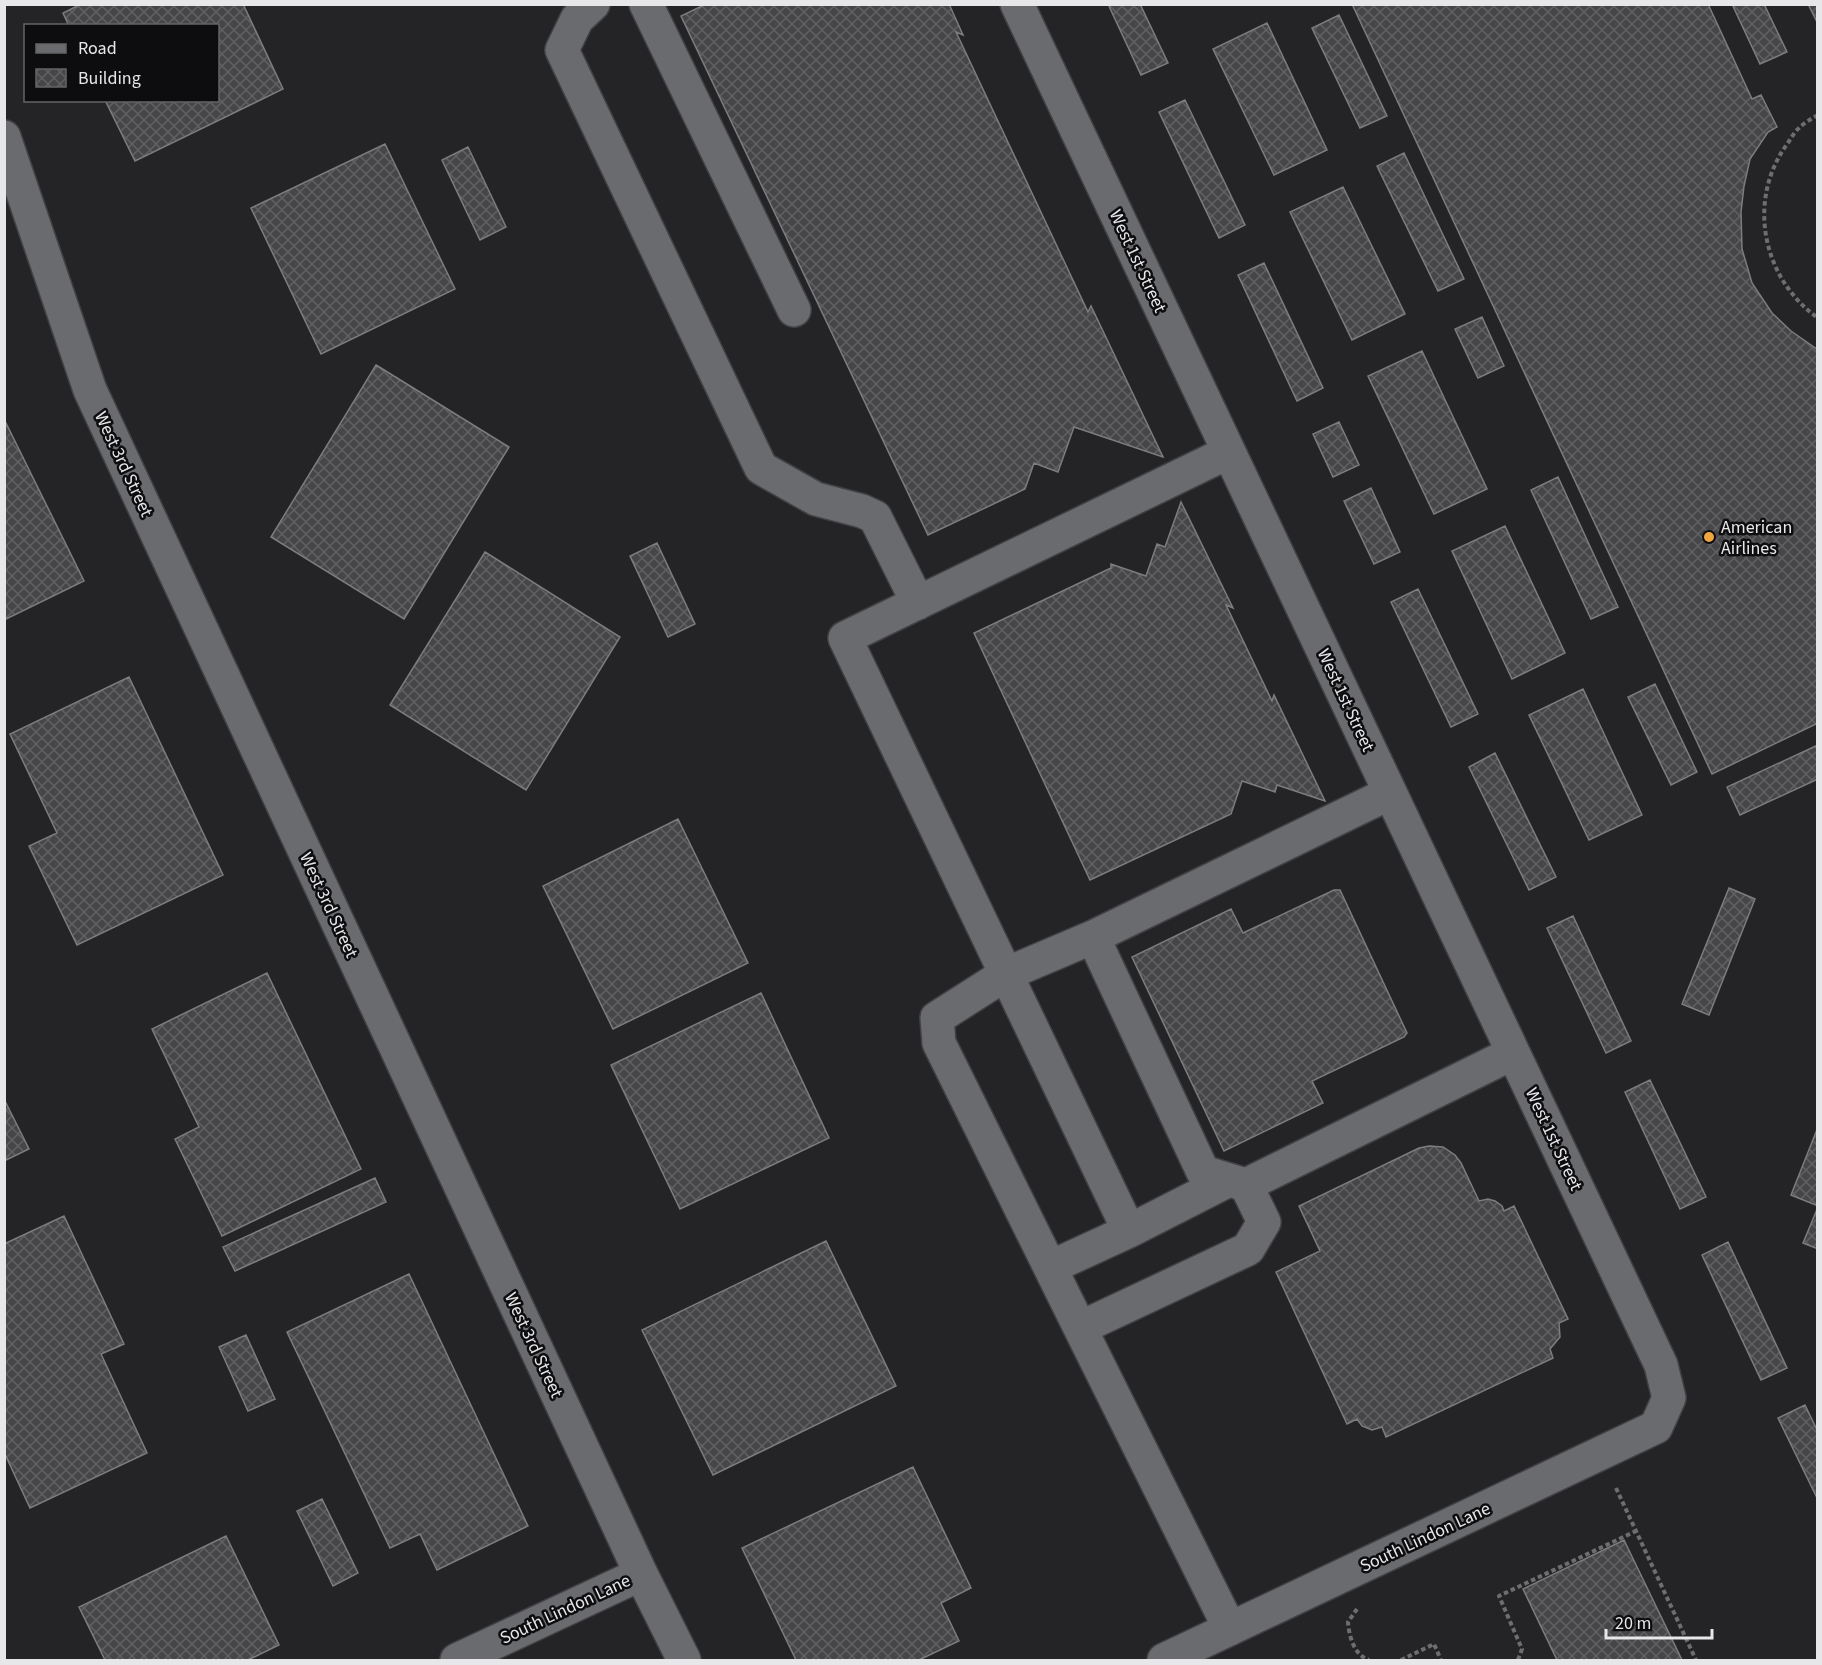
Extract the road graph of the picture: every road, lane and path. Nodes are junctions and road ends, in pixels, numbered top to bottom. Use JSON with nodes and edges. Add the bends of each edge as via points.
{"nodes":[{"id":1,"x":592,"y":4,"type":"edge"},
{"id":2,"x":646,"y":4,"type":"edge"},
{"id":3,"x":1017,"y":4,"type":"edge"},
{"id":4,"x":1818,"y":115,"type":"edge"},
{"id":5,"x":4,"y":137,"type":"edge"},
{"id":6,"x":794,"y":310,"type":"dead end"},
{"id":7,"x":1818,"y":318,"type":"edge"},
{"id":8,"x":1229,"y":452,"type":"junction"},
{"id":9,"x":918,"y":603,"type":"junction"},
{"id":10,"x":1390,"y":794,"type":"junction"},
{"id":11,"x":1093,"y":937,"type":"junction"},
{"id":12,"x":1006,"y":974,"type":"junction"},
{"id":13,"x":1513,"y":1053,"type":"junction"},
{"id":14,"x":1238,"y":1183,"type":"junction"},
{"id":15,"x":1129,"y":1231,"type":"junction"},
{"id":16,"x":1051,"y":1267,"type":"junction"},
{"id":17,"x":1080,"y":1328,"type":"junction"},
{"id":18,"x":1669,"y":1398,"type":"joint"},
{"id":19,"x":1616,"y":1488,"type":"dead end"},
{"id":20,"x":1636,"y":1531,"type":"junction"},
{"id":21,"x":641,"y":1574,"type":"junction"},
{"id":22,"x":1361,"y":1604,"type":"dead end"},
{"id":23,"x":1230,"y":1629,"type":"junction"},
{"id":24,"x":457,"y":1660,"type":"edge"},
{"id":25,"x":684,"y":1660,"type":"edge"},
{"id":26,"x":1164,"y":1660,"type":"edge"},
{"id":27,"x":1369,"y":1660,"type":"edge"},
{"id":28,"x":1401,"y":1660,"type":"edge"},
{"id":29,"x":1441,"y":1660,"type":"edge"},
{"id":30,"x":1518,"y":1660,"type":"edge"},
{"id":31,"x":1696,"y":1660,"type":"edge"}],
"edges":[{"from":1,"to":9,"type":"street","via":[[576,19],[562,50],[761,468],[816,499],[875,516]]},
{"from":2,"to":6,"type":"street"},
{"from":3,"to":8,"type":"street","name":"West 1st Street"},
{"from":4,"to":7,"type":"path","via":[[1798,128],[1774,164],[1763,205],[1767,248],[1785,287]]},
{"from":5,"to":21,"type":"street","name":"West 3rd Street","via":[[90,390]]},
{"from":8,"to":9,"type":"street"},
{"from":8,"to":10,"type":"street","name":"West 1st Street"},
{"from":9,"to":12,"type":"street","via":[[845,638]]},
{"from":10,"to":11,"type":"street"},
{"from":10,"to":13,"type":"street","name":"West 1st Street"},
{"from":11,"to":12,"type":"street"},
{"from":11,"to":14,"type":"street","via":[[1203,1172]]},
{"from":12,"to":15,"type":"street"},
{"from":12,"to":16,"type":"street","via":[[937,1018],[939,1043]]},
{"from":13,"to":14,"type":"street"},
{"from":13,"to":18,"type":"street","name":"West 1st Street","via":[[1661,1365]]},
{"from":14,"to":15,"type":"street"},
{"from":14,"to":17,"type":"street","via":[[1264,1222],[1248,1249]]},
{"from":15,"to":16,"type":"street"},
{"from":16,"to":17,"type":"street"},
{"from":17,"to":23,"type":"street"},
{"from":18,"to":23,"type":"street","name":"South Lindon Lane","via":[[1656,1427]]},
{"from":19,"to":20,"type":"path"},
{"from":20,"to":30,"type":"path","via":[[1499,1596],[1522,1649]]},
{"from":20,"to":31,"type":"path"},
{"from":21,"to":24,"type":"street","name":"South Lindon Lane"},
{"from":21,"to":25,"type":"street","name":"West 3rd Street"},
{"from":22,"to":27,"type":"path","via":[[1348,1622],[1350,1638],[1363,1658]]},
{"from":23,"to":26,"type":"street","name":"South Lindon Lane"},
{"from":28,"to":29,"type":"path","via":[[1434,1644]]}]}
